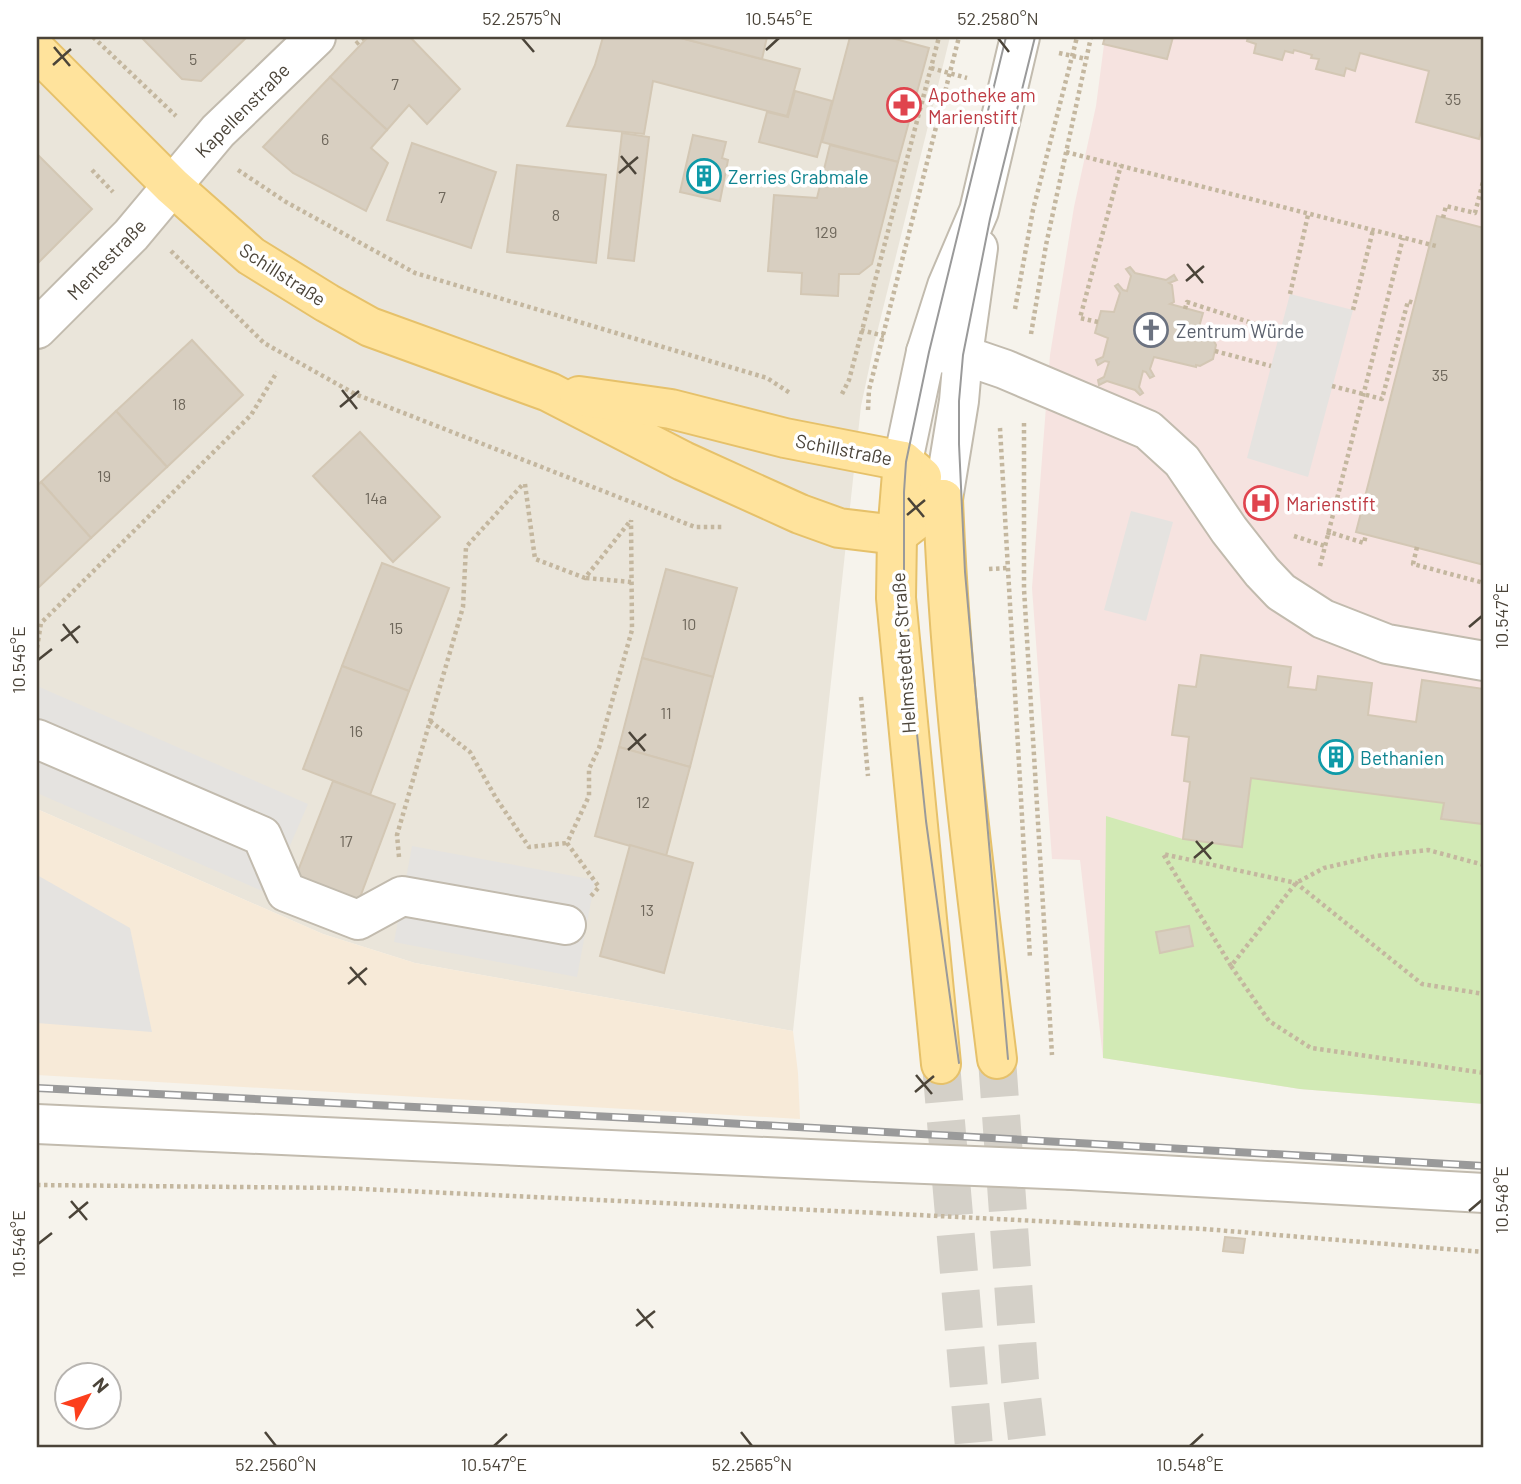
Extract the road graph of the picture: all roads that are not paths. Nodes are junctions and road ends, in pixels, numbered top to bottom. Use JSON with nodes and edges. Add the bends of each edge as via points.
{"nodes":[{"id":1,"x":316,"y":37,"type":"edge"},
{"id":2,"x":1036,"y":44,"type":"edge"},
{"id":3,"x":37,"y":51,"type":"edge"},
{"id":4,"x":172,"y":186,"type":"junction"},
{"id":5,"x":37,"y":329,"type":"edge"},
{"id":6,"x":944,"y":353,"type":"junction"},
{"id":7,"x":548,"y":391,"type":"junction"},
{"id":8,"x":904,"y":461,"type":"junction"},
{"id":9,"x":943,"y":499,"type":"junction"},
{"id":10,"x":897,"y":535,"type":"junction"},
{"id":11,"x":1484,"y":661,"type":"edge"},
{"id":12,"x":37,"y":738,"type":"edge"},
{"id":13,"x":566,"y":925,"type":"road end"},
{"id":14,"x":997,"y":1059,"type":"tunnel mouth"},
{"id":15,"x":941,"y":1064,"type":"tunnel mouth"},
{"id":16,"x":37,"y":1124,"type":"edge"},
{"id":17,"x":1484,"y":1193,"type":"edge"}],
"edges":[{"from":1,"to":4,"type":"street","name":"Kapellenstraße","via":[[218,131]]},
{"from":2,"to":6,"type":"street","name":"Helmstedter Straße","via":[[979,211],[978,247]]},
{"from":3,"to":4,"type":"main road","name":"Schillstraße"},
{"from":4,"to":5,"type":"street","name":"Mentestraße"},
{"from":4,"to":7,"type":"main road","name":"Schillstraße","via":[[251,256],[370,327]]},
{"from":6,"to":8,"type":"street","name":"Helmstedter Straße"},
{"from":6,"to":9,"type":"street","name":"Helmstedter Straße","via":[[959,401]]},
{"from":6,"to":11,"type":"street","via":[[1017,357],[1148,430],[1182,461],[1262,572],[1281,592],[1314,614],[1387,644]]},
{"from":7,"to":8,"type":"main road","name":"Schillstraße","via":[[671,409]]},
{"from":7,"to":10,"type":"main road","name":"Schillstraße","via":[[683,461],[800,514],[839,528]]},
{"from":8,"to":9,"type":"main road","name":"Schillstraße"},
{"from":8,"to":10,"type":"main road","name":"Helmstedter Straße"},
{"from":9,"to":10,"type":"main road"},
{"from":9,"to":14,"type":"main road","name":"Helmstedter Straße","via":[[946,595],[959,731]]},
{"from":10,"to":15,"type":"main road","name":"Helmstedter Straße","via":[[896,598]]},
{"from":12,"to":13,"type":"street","via":[[262,836],[286,892],[358,920],[402,897]]},
{"from":16,"to":17,"type":"street","bridge":true}]}
